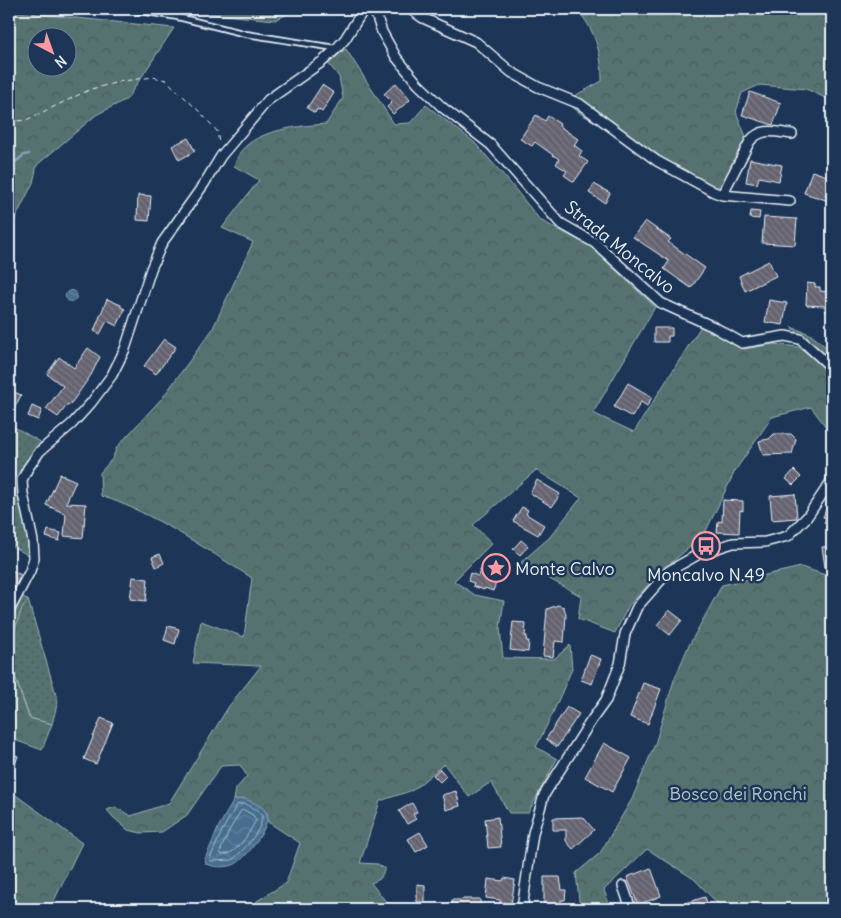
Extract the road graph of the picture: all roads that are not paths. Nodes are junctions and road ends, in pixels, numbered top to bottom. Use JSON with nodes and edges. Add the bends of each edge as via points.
{"nodes":[{"id":1,"x":128,"y":9,"type":"edge"},
{"id":2,"x":364,"y":9,"type":"edge"},
{"id":3,"x":374,"y":9,"type":"edge"},
{"id":4,"x":410,"y":9,"type":"edge"},
{"id":5,"x":336,"y":48,"type":"junction"},
{"id":6,"x":792,"y":134,"type":"dead end"},
{"id":7,"x":722,"y":195,"type":"junction"},
{"id":8,"x":790,"y":201,"type":"dead end"},
{"id":9,"x":832,"y":368,"type":"edge"},
{"id":10,"x":832,"y":480,"type":"edge"},
{"id":11,"x":9,"y":612,"type":"edge"},
{"id":12,"x":623,"y":886,"type":"dead end"},
{"id":13,"x":522,"y":909,"type":"edge"},
{"id":14,"x":631,"y":909,"type":"edge"}],
"edges":[{"from":1,"to":5,"type":"lane","via":[[178,17],[246,34]]},
{"from":2,"to":5,"type":"street"},
{"from":3,"to":9,"type":"street","name":"Strada Moncalvo","via":[[396,58],[418,84],[491,145],[560,223],[595,243],[661,303],[742,343],[785,336],[800,339]]},
{"from":4,"to":7,"type":"street","via":[[476,42],[511,72],[580,104],[657,161]]},
{"from":5,"to":11,"type":"street","via":[[268,100],[222,156],[162,243],[116,368],[91,403],[40,451],[25,474],[22,494],[34,558]]},
{"from":6,"to":7,"type":"street","via":[[763,131],[756,135]]},
{"from":7,"to":8,"type":"street"},
{"from":10,"to":13,"type":"street","via":[[807,517],[788,536],[765,542],[733,543],[699,554],[669,571],[637,607],[625,634],[620,664],[606,700],[544,795],[533,833]]},
{"from":12,"to":14,"type":"street"}]}
